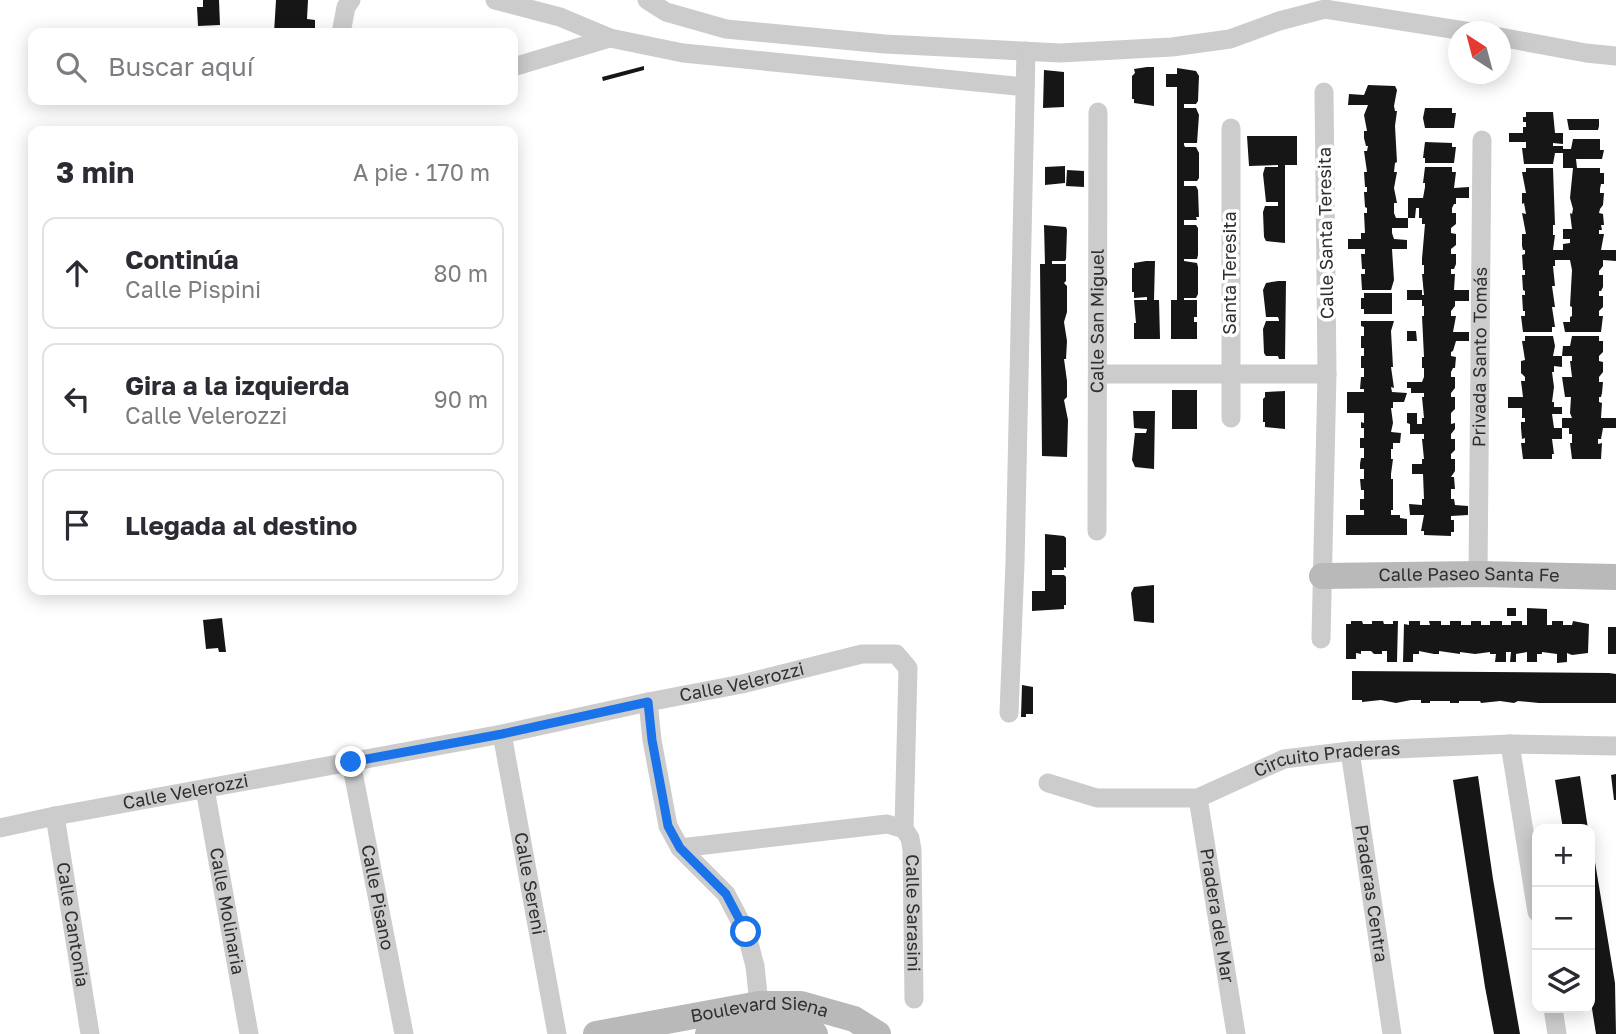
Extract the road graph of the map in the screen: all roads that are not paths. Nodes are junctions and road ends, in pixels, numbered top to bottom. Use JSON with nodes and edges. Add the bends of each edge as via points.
{"nodes":[{"id":1,"x":351,"y":0,"type":"edge"},
{"id":2,"x":495,"y":0,"type":"edge"},
{"id":3,"x":647,"y":0,"type":"edge"},
{"id":4,"x":342,"y":28,"type":"edge"},
{"id":5,"x":1448,"y":28,"type":"edge"},
{"id":6,"x":610,"y":38,"type":"junction"},
{"id":7,"x":1511,"y":39,"type":"edge"},
{"id":8,"x":1026,"y":51,"type":"junction"},
{"id":9,"x":1616,"y":57,"type":"edge"},
{"id":10,"x":518,"y":66,"type":"edge"},
{"id":11,"x":1025,"y":87,"type":"junction"},
{"id":12,"x":1324,"y":92,"type":"dead end"},
{"id":13,"x":1098,"y":112,"type":"dead end"},
{"id":14,"x":1231,"y":128,"type":"dead end"},
{"id":15,"x":1482,"y":140,"type":"dead end"},
{"id":16,"x":1098,"y":374,"type":"junction"},
{"id":17,"x":1230,"y":374,"type":"junction"},
{"id":18,"x":1327,"y":374,"type":"junction"},
{"id":19,"x":1231,"y":418,"type":"dead end"},
{"id":20,"x":1097,"y":531,"type":"dead end"},
{"id":21,"x":1478,"y":574,"type":"junction"},
{"id":22,"x":1322,"y":576,"type":"junction"},
{"id":23,"x":1616,"y":577,"type":"edge"},
{"id":24,"x":1321,"y":639,"type":"dead end"},
{"id":25,"x":648,"y":702,"type":"junction"},
{"id":26,"x":1009,"y":713,"type":"dead end"},
{"id":27,"x":502,"y":734,"type":"junction"},
{"id":28,"x":1510,"y":744,"type":"junction"},
{"id":29,"x":1616,"y":746,"type":"edge"},
{"id":30,"x":1350,"y":751,"type":"junction"},
{"id":31,"x":351,"y":762,"type":"junction"},
{"id":32,"x":1048,"y":783,"type":"dead end"},
{"id":33,"x":205,"y":789,"type":"junction"},
{"id":34,"x":1198,"y":798,"type":"junction"},
{"id":35,"x":55,"y":816,"type":"junction"},
{"id":36,"x":0,"y":828,"type":"edge"},
{"id":37,"x":904,"y":830,"type":"junction"},
{"id":38,"x":680,"y":848,"type":"junction"},
{"id":39,"x":1533,"y":887,"type":"edge"},
{"id":40,"x":914,"y":999,"type":"dead end"},
{"id":41,"x":759,"y":1004,"type":"junction"},
{"id":42,"x":1554,"y":1013,"type":"edge"},
{"id":43,"x":716,"y":1028,"type":"edge"},
{"id":44,"x":90,"y":1034,"type":"edge"},
{"id":45,"x":249,"y":1034,"type":"edge"},
{"id":46,"x":404,"y":1034,"type":"edge"},
{"id":47,"x":557,"y":1034,"type":"edge"},
{"id":48,"x":596,"y":1034,"type":"edge"},
{"id":49,"x":814,"y":1034,"type":"edge"},
{"id":50,"x":878,"y":1034,"type":"edge"},
{"id":51,"x":1236,"y":1034,"type":"edge"},
{"id":52,"x":1392,"y":1034,"type":"edge"},
{"id":53,"x":1557,"y":1034,"type":"edge"}],
"edges":[{"from":1,"to":4,"type":"street"},
{"from":2,"to":6,"type":"street","via":[[560,17]]},
{"from":3,"to":8,"type":"street","via":[[666,12],[726,29]]},
{"from":5,"to":8,"type":"street","via":[[1325,9],[1230,40],[1172,47]]},
{"from":6,"to":10,"type":"street"},
{"from":6,"to":11,"type":"street","via":[[683,53]]},
{"from":7,"to":9,"type":"street"},
{"from":8,"to":11,"type":"street"},
{"from":11,"to":26,"type":"street"},
{"from":12,"to":18,"type":"street","name":"Calle Santa Teresita"},
{"from":13,"to":16,"type":"street","name":"Calle San Miguel"},
{"from":14,"to":17,"type":"street","name":"Santa Teresita"},
{"from":15,"to":21,"type":"street","name":"Privada Santo Tomás"},
{"from":16,"to":17,"type":"street"},
{"from":16,"to":20,"type":"street","name":"Calle San Miguel"},
{"from":17,"to":18,"type":"street"},
{"from":17,"to":19,"type":"street","name":"Santa Teresita"},
{"from":18,"to":22,"type":"street","name":"Calle Santa Teresita"},
{"from":21,"to":22,"type":"street","name":"Calle Paseo Santa Fe"},
{"from":21,"to":23,"type":"street","name":"Calle Paseo Santa Fe"},
{"from":22,"to":24,"type":"street","name":"Calle Santa Teresita"},
{"from":25,"to":27,"type":"street","name":"Calle Velerozzi"},
{"from":25,"to":37,"type":"street","name":"Calle Velerozzi","via":[[862,654],[896,654],[908,668]]},
{"from":25,"to":38,"type":"street","via":[[668,826]]},
{"from":27,"to":31,"type":"street","name":"Calle Velerozzi"},
{"from":27,"to":47,"type":"street","name":"Calle Sereni"},
{"from":28,"to":29,"type":"street","name":"Circuito Praderas"},
{"from":28,"to":30,"type":"street","name":"Circuito Praderas"},
{"from":28,"to":39,"type":"street"},
{"from":30,"to":34,"type":"street","name":"Circuito Praderas","via":[[1284,759]]},
{"from":30,"to":52,"type":"street","name":"Praderas Centra"},
{"from":31,"to":33,"type":"street","name":"Calle Velerozzi"},
{"from":31,"to":46,"type":"street","name":"Calle Pisano"},
{"from":32,"to":34,"type":"street","name":"Circuito Praderas","via":[[1097,798]]},
{"from":33,"to":35,"type":"street","name":"Calle Velerozzi"},
{"from":33,"to":45,"type":"street","name":"Calle Molinaria"},
{"from":34,"to":51,"type":"street","name":"Pradera del Mar"},
{"from":35,"to":36,"type":"street","name":"Calle Velerozzi"},
{"from":35,"to":44,"type":"street","name":"Calle Cantonia"},
{"from":37,"to":38,"type":"street","via":[[887,824]]},
{"from":37,"to":40,"type":"street","name":"Calle Sarasini","via":[[912,850]]},
{"from":38,"to":41,"type":"street","via":[[726,894],[746,932]]},
{"from":41,"to":43,"type":"street","name":"Boulevard Siena"},
{"from":41,"to":50,"type":"street","name":"Boulevard Siena","via":[[802,1004],[854,1019]]},
{"from":42,"to":53,"type":"street"},
{"from":43,"to":48,"type":"street","name":"Boulevard Siena"},
{"from":43,"to":49,"type":"street","name":"Boulevard Siena","via":[[761,1026]]}]}
